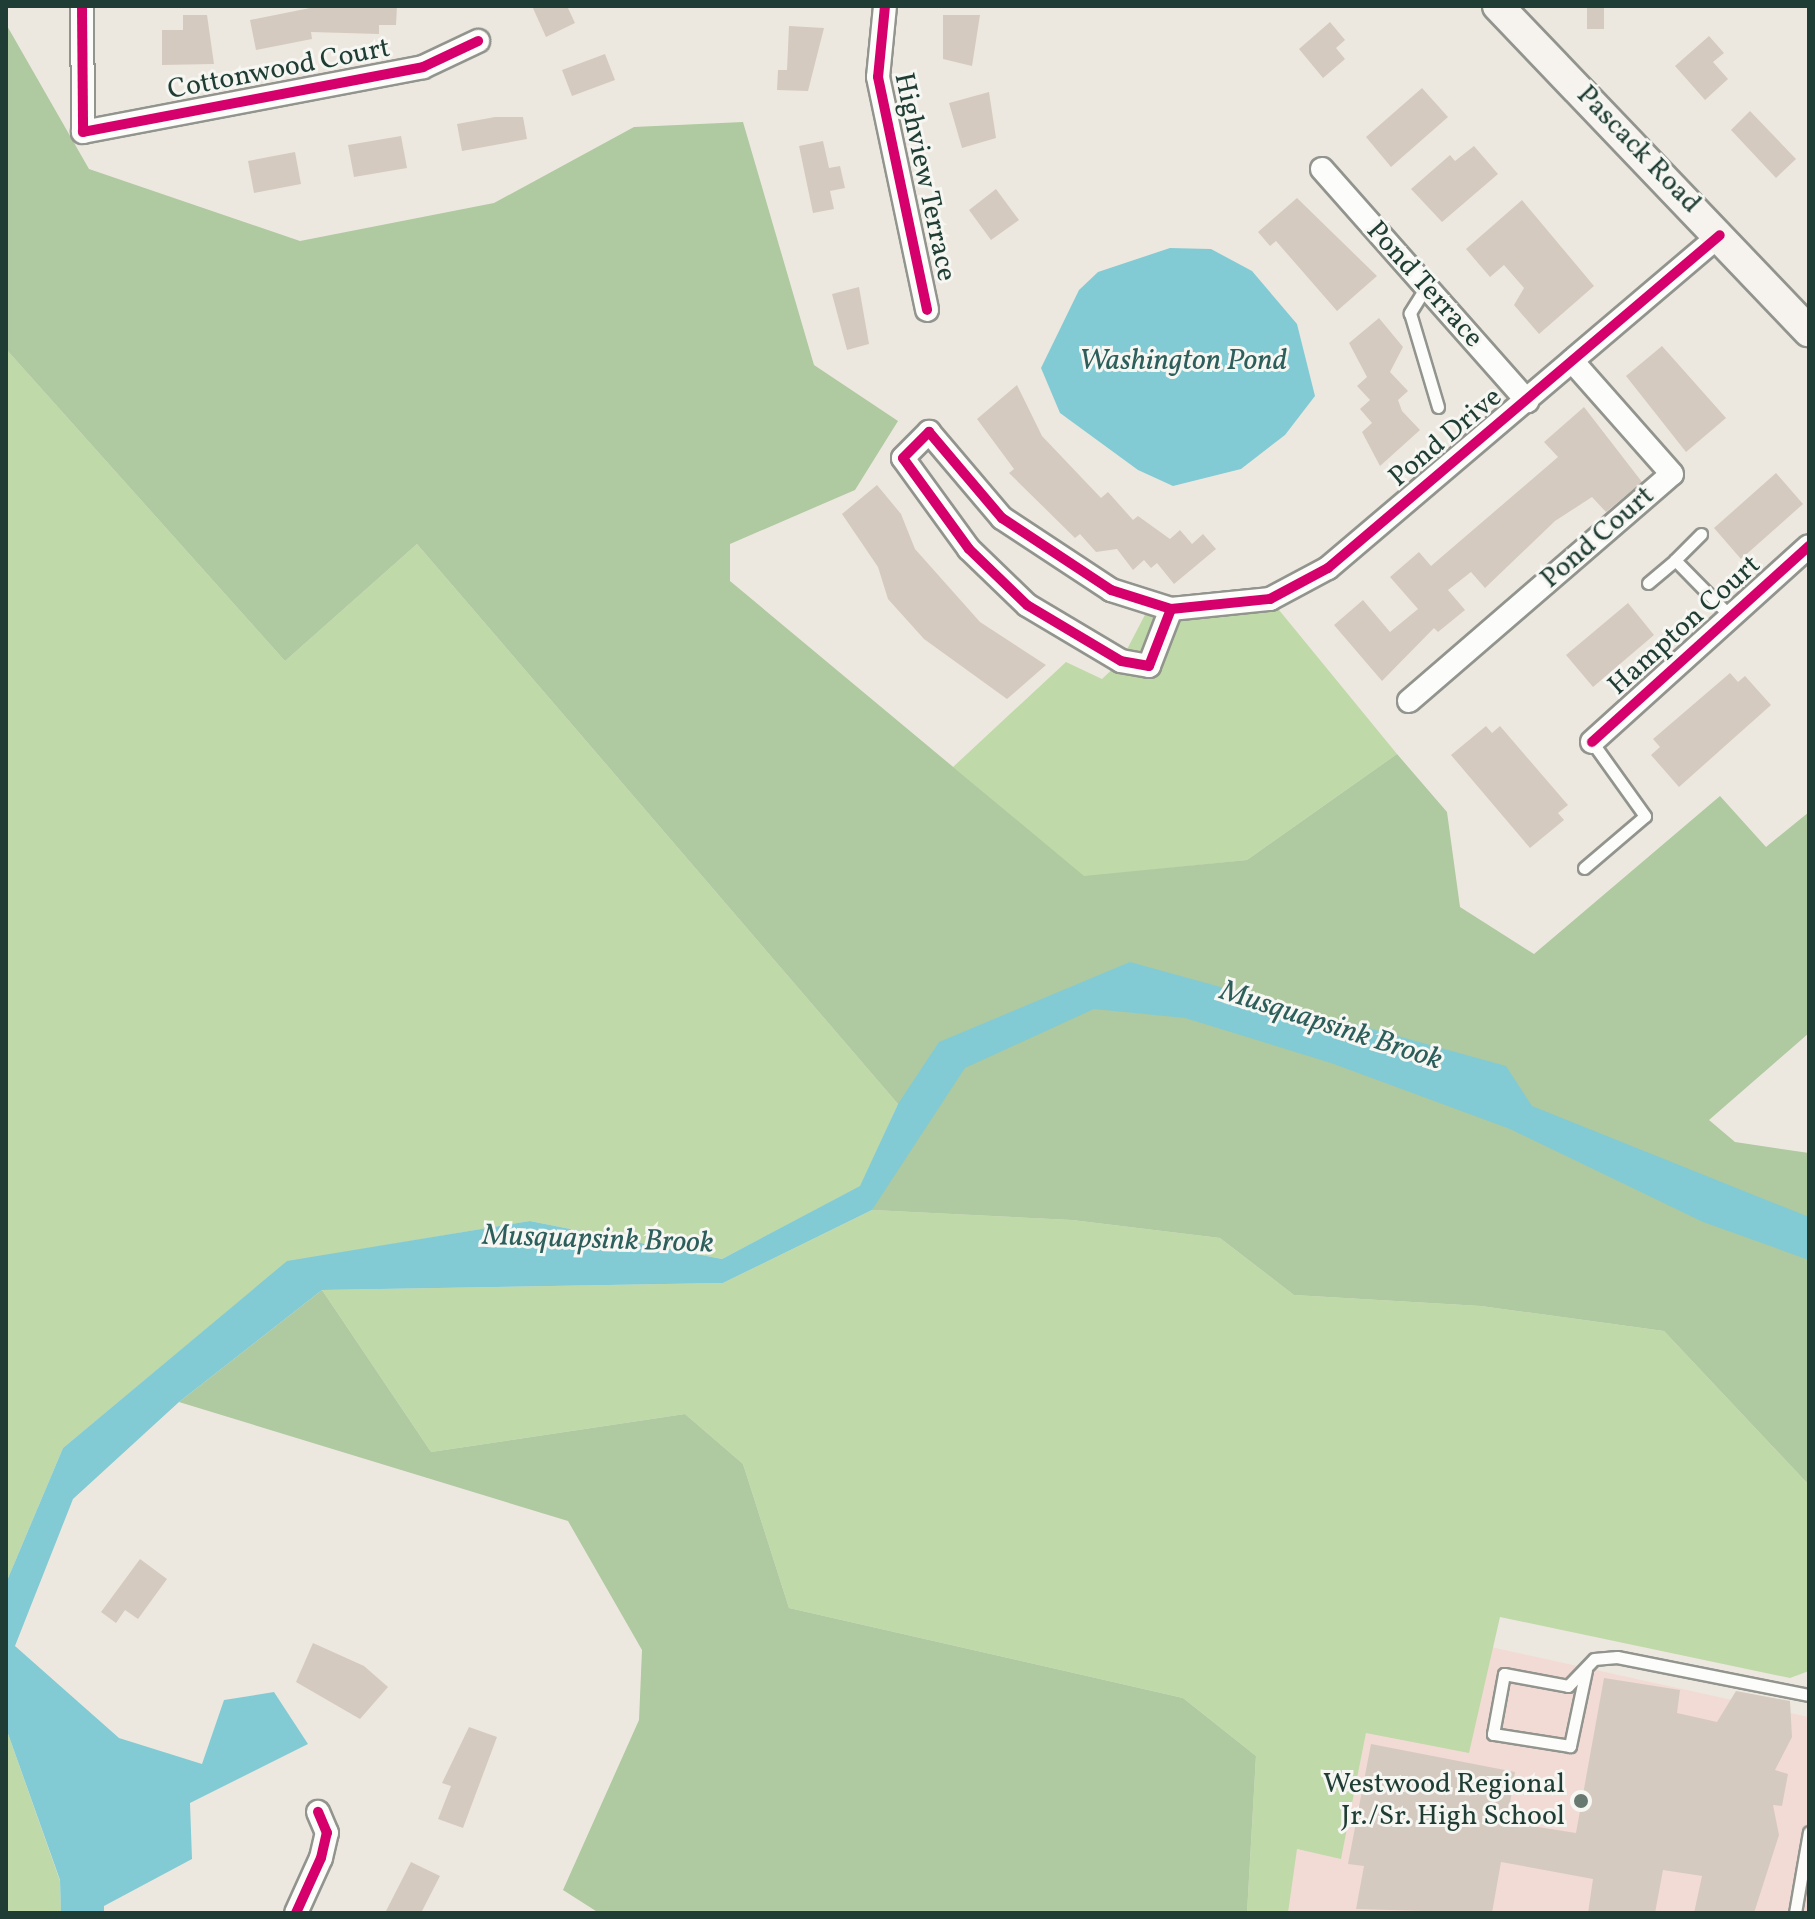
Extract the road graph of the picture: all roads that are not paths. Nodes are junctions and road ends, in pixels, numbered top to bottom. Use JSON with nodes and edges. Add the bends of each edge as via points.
{"nodes":[{"id":1,"x":82,"y":6,"type":"edge"},
{"id":2,"x":885,"y":6,"type":"edge"},
{"id":3,"x":1498,"y":6,"type":"edge"},
{"id":4,"x":478,"y":41,"type":"dead end"},
{"id":5,"x":1322,"y":169,"type":"dead end"},
{"id":6,"x":1720,"y":235,"type":"junction"},
{"id":7,"x":1426,"y":287,"type":"junction"},
{"id":8,"x":927,"y":310,"type":"dead end"},
{"id":9,"x":1809,"y":331,"type":"edge"},
{"id":10,"x":1572,"y":361,"type":"junction"},
{"id":11,"x":1527,"y":401,"type":"junction"},
{"id":12,"x":1438,"y":407,"type":"dead end"},
{"id":13,"x":1701,"y":534,"type":"dead end"},
{"id":14,"x":1809,"y":546,"type":"edge"},
{"id":15,"x":1675,"y":560,"type":"junction"},
{"id":16,"x":1648,"y":583,"type":"dead end"},
{"id":17,"x":1171,"y":609,"type":"junction"},
{"id":18,"x":1731,"y":617,"type":"junction"},
{"id":19,"x":1409,"y":701,"type":"dead end"},
{"id":20,"x":1592,"y":742,"type":"joint"},
{"id":21,"x":1584,"y":868,"type":"dead end"},
{"id":22,"x":1586,"y":1670,"type":"junction"},
{"id":23,"x":1809,"y":1695,"type":"edge"},
{"id":24,"x":318,"y":1812,"type":"dead end"},
{"id":25,"x":1809,"y":1832,"type":"edge"},
{"id":26,"x":296,"y":1913,"type":"edge"},
{"id":27,"x":1795,"y":1913,"type":"edge"}],
"edges":[{"from":1,"to":4,"type":"street","name":"Cottonwood Court","via":[[83,132],[423,67]]},
{"from":2,"to":8,"type":"street","name":"Highview Terrace","via":[[878,77]]},
{"from":3,"to":6,"type":"main road","name":"Pascack Road"},
{"from":5,"to":7,"type":"street","name":"Pond Terrace"},
{"from":6,"to":9,"type":"main road","name":"Pascack Road"},
{"from":6,"to":10,"type":"street","name":"Pond Drive"},
{"from":7,"to":11,"type":"street","name":"Pond Terrace"},
{"from":7,"to":12,"type":"lane","via":[[1410,313]]},
{"from":10,"to":11,"type":"street","name":"Pond Drive"},
{"from":10,"to":19,"type":"street","name":"Pond Court","via":[[1672,474]]},
{"from":11,"to":17,"type":"street","name":"Pond Drive","via":[[1298,587],[1240,607]]},
{"from":13,"to":15,"type":"lane"},
{"from":14,"to":18,"type":"street","name":"Hampton Court"},
{"from":15,"to":16,"type":"lane"},
{"from":15,"to":18,"type":"lane"},
{"from":17,"to":17,"type":"street","name":"Pond Drive","via":[[1149,666],[1121,661],[1027,605],[969,549],[903,458],[929,432],[1034,544],[1111,590]]},
{"from":18,"to":20,"type":"street","name":"Hampton Court"},
{"from":20,"to":21,"type":"lane","via":[[1645,816]]},
{"from":22,"to":22,"type":"lane","via":[[1568,1686],[1504,1674],[1493,1734],[1570,1746]]},
{"from":22,"to":23,"type":"lane","via":[[1594,1659],[1617,1657]]},
{"from":24,"to":26,"type":"street","via":[[327,1833]]},
{"from":25,"to":27,"type":"lane"}]}
